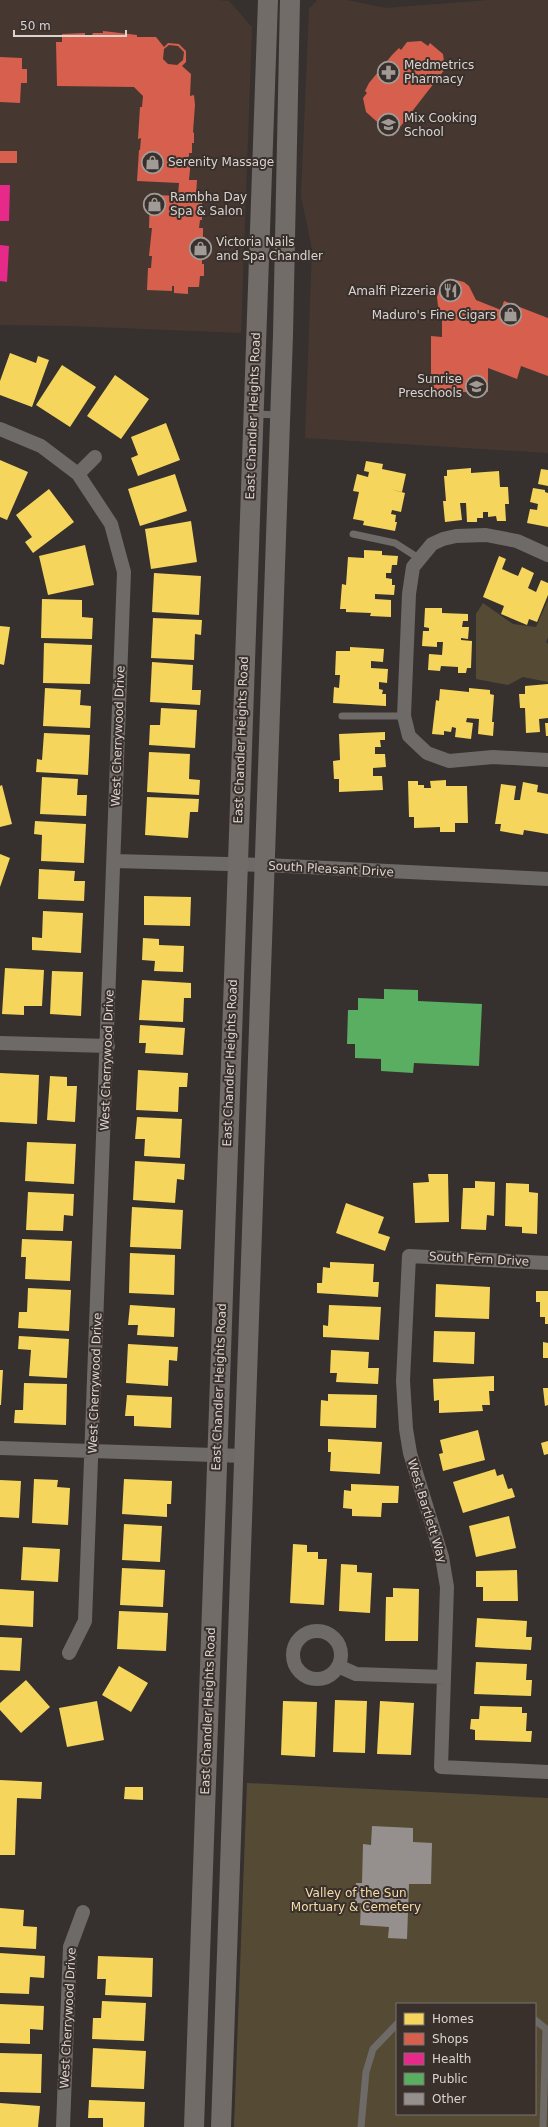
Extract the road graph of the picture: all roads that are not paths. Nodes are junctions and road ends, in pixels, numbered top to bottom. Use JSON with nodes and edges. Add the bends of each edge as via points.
{"nodes":[{"id":1,"x":268,"y":0,"type":"edge"},
{"id":2,"x":290,"y":0,"type":"edge"},
{"id":3,"x":253,"y":414,"type":"junction"},
{"id":4,"x":280,"y":415,"type":"junction"},
{"id":5,"x":0,"y":429,"type":"edge"},
{"id":6,"x":95,"y":457,"type":"dead end"},
{"id":7,"x":78,"y":474,"type":"junction"},
{"id":8,"x":353,"y":534,"type":"dead end"},
{"id":9,"x":548,"y":555,"type":"edge"},
{"id":10,"x":420,"y":559,"type":"junction"},
{"id":11,"x":342,"y":716,"type":"dead end"},
{"id":12,"x":404,"y":716,"type":"junction"},
{"id":13,"x":548,"y":760,"type":"edge"},
{"id":14,"x":114,"y":861,"type":"junction"},
{"id":15,"x":237,"y":865,"type":"junction"},
{"id":16,"x":266,"y":865,"type":"junction"},
{"id":17,"x":548,"y":880,"type":"edge"},
{"id":18,"x":0,"y":1043,"type":"edge"},
{"id":19,"x":108,"y":1046,"type":"junction"},
{"id":20,"x":409,"y":1256,"type":"joint"},
{"id":21,"x":548,"y":1263,"type":"edge"},
{"id":22,"x":0,"y":1448,"type":"edge"},
{"id":23,"x":92,"y":1452,"type":"junction"},
{"id":24,"x":217,"y":1455,"type":"junction"},
{"id":25,"x":244,"y":1456,"type":"junction"},
{"id":26,"x":69,"y":1653,"type":"dead end"},
{"id":27,"x":338,"y":1666,"type":"dead end"},
{"id":28,"x":444,"y":1677,"type":"junction"},
{"id":29,"x":548,"y":1772,"type":"edge"},
{"id":30,"x":82,"y":1912,"type":"dead end"},
{"id":31,"x":536,"y":2020,"type":"edge"},
{"id":32,"x":396,"y":2025,"type":"edge"},
{"id":33,"x":63,"y":2127,"type":"edge"},
{"id":34,"x":194,"y":2127,"type":"edge"},
{"id":35,"x":221,"y":2127,"type":"edge"},
{"id":36,"x":361,"y":2127,"type":"edge"},
{"id":37,"x":543,"y":2127,"type":"edge"}],
"edges":[{"from":1,"to":3,"type":"main road","name":"East Chandler Heights Road"},
{"from":2,"to":4,"type":"main road"},
{"from":3,"to":4,"type":"lane"},
{"from":3,"to":15,"type":"main road","name":"East Chandler Heights Road"},
{"from":4,"to":16,"type":"main road"},
{"from":5,"to":7,"type":"street","name":"West Cherrywood Drive","via":[[41,446]]},
{"from":6,"to":7,"type":"street"},
{"from":7,"to":14,"type":"street","name":"West Cherrywood Drive","via":[[111,524],[124,572]]},
{"from":8,"to":10,"type":"lane","via":[[395,543]]},
{"from":9,"to":10,"type":"street","via":[[517,541],[486,535],[443,539],[432,544]]},
{"from":10,"to":12,"type":"street","via":[[413,567],[409,594]]},
{"from":11,"to":12,"type":"lane"},
{"from":12,"to":13,"type":"street","via":[[409,736],[427,753],[449,761],[493,757]]},
{"from":14,"to":15,"type":"street","name":"South Pleasant Drive"},
{"from":14,"to":19,"type":"street","name":"West Cherrywood Drive"},
{"from":15,"to":16,"type":"street","name":"South Pleasant Drive"},
{"from":15,"to":24,"type":"main road","name":"East Chandler Heights Road"},
{"from":16,"to":17,"type":"street","name":"South Pleasant Drive"},
{"from":16,"to":25,"type":"main road"},
{"from":18,"to":19,"type":"street"},
{"from":19,"to":23,"type":"street","name":"West Cherrywood Drive"},
{"from":20,"to":21,"type":"street","name":"South Fern Drive"},
{"from":20,"to":28,"type":"street","name":"West Bartlett Way","via":[[404,1405],[410,1453],[445,1572],[447,1602]]},
{"from":22,"to":23,"type":"street"},
{"from":23,"to":24,"type":"street"},
{"from":23,"to":26,"type":"street","name":"West Cherrywood Drive","via":[[86,1622]]},
{"from":24,"to":25,"type":"street"},
{"from":24,"to":34,"type":"main road","name":"East Chandler Heights Road"},
{"from":25,"to":35,"type":"main road"},
{"from":27,"to":28,"type":"street","via":[[356,1674]]},
{"from":28,"to":29,"type":"street","name":"West Bartlett Way","via":[[441,1767]]},
{"from":30,"to":33,"type":"street","name":"West Cherrywood Drive","via":[[70,1947]]},
{"from":31,"to":37,"type":"lane","via":[[546,2029]]},
{"from":32,"to":36,"type":"lane","via":[[373,2049],[366,2072]]}]}
